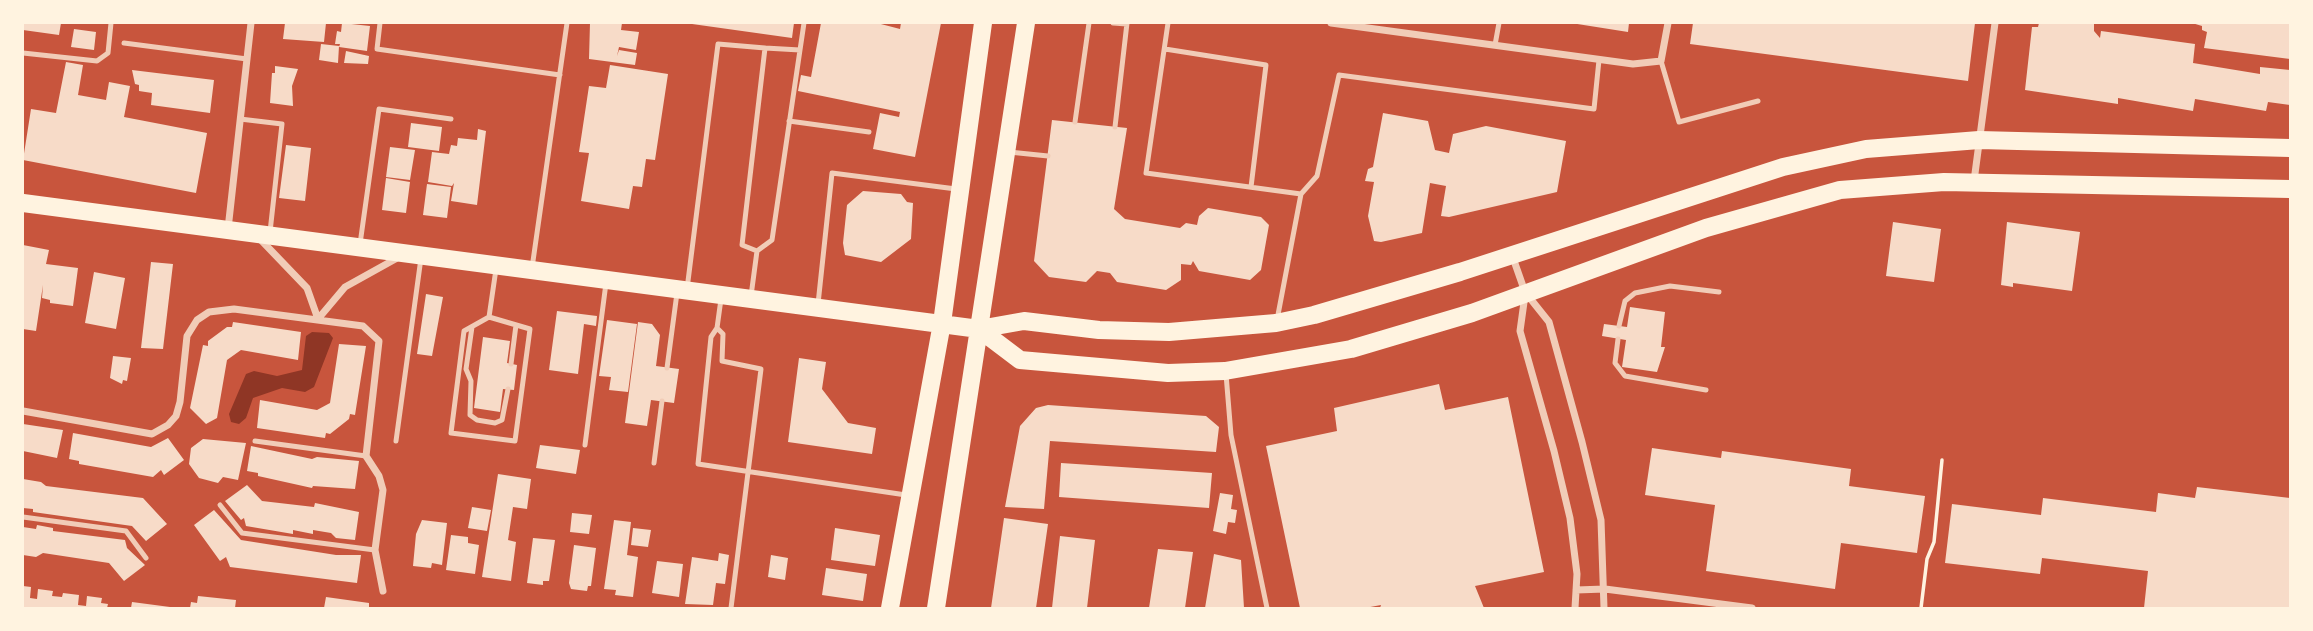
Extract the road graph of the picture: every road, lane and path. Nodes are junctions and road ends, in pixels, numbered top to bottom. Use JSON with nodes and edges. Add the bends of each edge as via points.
{"nodes":[{"id":1,"x":111,"y":23,"type":"edge"},
{"id":2,"x":251,"y":23,"type":"edge"},
{"id":3,"x":380,"y":23,"type":"edge"},
{"id":4,"x":567,"y":23,"type":"edge"},
{"id":5,"x":804,"y":23,"type":"edge"},
{"id":6,"x":983,"y":23,"type":"edge"},
{"id":7,"x":1026,"y":23,"type":"edge"},
{"id":8,"x":1088,"y":23,"type":"edge"},
{"id":9,"x":1113,"y":23,"type":"edge"},
{"id":10,"x":1127,"y":23,"type":"edge"},
{"id":11,"x":1168,"y":23,"type":"edge"},
{"id":12,"x":1331,"y":23,"type":"edge"},
{"id":13,"x":1499,"y":23,"type":"edge"},
{"id":14,"x":1668,"y":23,"type":"edge"},
{"id":15,"x":1995,"y":23,"type":"edge"},
{"id":16,"x":124,"y":43,"type":"dead end"},
{"id":17,"x":1495,"y":45,"type":"junction"},
{"id":18,"x":765,"y":48,"type":"junction"},
{"id":19,"x":1165,"y":49,"type":"junction"},
{"id":20,"x":800,"y":50,"type":"junction"},
{"id":21,"x":23,"y":53,"type":"edge"},
{"id":22,"x":247,"y":59,"type":"junction"},
{"id":23,"x":1599,"y":60,"type":"junction"},
{"id":24,"x":1659,"y":62,"type":"junction"},
{"id":25,"x":560,"y":75,"type":"junction"},
{"id":26,"x":1758,"y":101,"type":"dead end"},
{"id":27,"x":451,"y":119,"type":"dead end"},
{"id":28,"x":240,"y":120,"type":"junction"},
{"id":29,"x":789,"y":121,"type":"junction"},
{"id":30,"x":1075,"y":122,"type":"dead end"},
{"id":31,"x":1115,"y":127,"type":"dead end"},
{"id":32,"x":869,"y":132,"type":"dead end"},
{"id":33,"x":1979,"y":140,"type":"junction"},
{"id":34,"x":2290,"y":148,"type":"edge"},
{"id":35,"x":1006,"y":152,"type":"junction"},
{"id":36,"x":1048,"y":156,"type":"dead end"},
{"id":37,"x":1974,"y":182,"type":"junction"},
{"id":38,"x":1251,"y":187,"type":"junction"},
{"id":39,"x":960,"y":189,"type":"junction"},
{"id":40,"x":2290,"y":189,"type":"edge"},
{"id":41,"x":1301,"y":194,"type":"junction"},
{"id":42,"x":23,"y":203,"type":"edge"},
{"id":43,"x":228,"y":230,"type":"junction"},
{"id":44,"x":262,"y":234,"type":"junction"},
{"id":45,"x":359,"y":247,"type":"junction"},
{"id":46,"x":757,"y":251,"type":"junction"},
{"id":47,"x":413,"y":254,"type":"junction"},
{"id":48,"x":1512,"y":254,"type":"junction"},
{"id":49,"x":497,"y":266,"type":"junction"},
{"id":50,"x":532,"y":271,"type":"junction"},
{"id":51,"x":607,"y":279,"type":"junction"},
{"id":52,"x":682,"y":290,"type":"junction"},
{"id":53,"x":1525,"y":292,"type":"junction"},
{"id":54,"x":1720,"y":292,"type":"dead end"},
{"id":55,"x":722,"y":296,"type":"junction"},
{"id":56,"x":750,"y":299,"type":"junction"},
{"id":57,"x":817,"y":307,"type":"junction"},
{"id":58,"x":489,"y":317,"type":"junction"},
{"id":59,"x":318,"y":319,"type":"junction"},
{"id":60,"x":942,"y":323,"type":"junction"},
{"id":61,"x":1276,"y":323,"type":"junction"},
{"id":62,"x":516,"y":325,"type":"junction"},
{"id":63,"x":1619,"y":326,"type":"dead end"},
{"id":64,"x":472,"y":327,"type":"junction"},
{"id":65,"x":717,"y":328,"type":"junction"},
{"id":66,"x":979,"y":329,"type":"junction"},
{"id":67,"x":1618,"y":339,"type":"dead end"},
{"id":68,"x":511,"y":364,"type":"dead end"},
{"id":69,"x":667,"y":368,"type":"dead end"},
{"id":70,"x":1225,"y":371,"type":"junction"},
{"id":71,"x":508,"y":390,"type":"dead end"},
{"id":72,"x":1706,"y":390,"type":"dead end"},
{"id":73,"x":663,"y":401,"type":"dead end"},
{"id":74,"x":23,"y":411,"type":"edge"},
{"id":75,"x":255,"y":441,"type":"dead end"},
{"id":76,"x":396,"y":441,"type":"dead end"},
{"id":77,"x":585,"y":444,"type":"dead end"},
{"id":78,"x":366,"y":456,"type":"junction"},
{"id":79,"x":1942,"y":460,"type":"dead end"},
{"id":80,"x":654,"y":463,"type":"dead end"},
{"id":81,"x":751,"y":471,"type":"junction"},
{"id":82,"x":911,"y":495,"type":"junction"},
{"id":83,"x":220,"y":505,"type":"dead end"},
{"id":84,"x":23,"y":517,"type":"edge"},
{"id":85,"x":375,"y":550,"type":"junction"},
{"id":86,"x":146,"y":558,"type":"dead end"},
{"id":87,"x":1605,"y":589,"type":"junction"},
{"id":88,"x":1576,"y":590,"type":"junction"},
{"id":89,"x":383,"y":591,"type":"dead end"},
{"id":90,"x":732,"y":608,"type":"edge"},
{"id":91,"x":890,"y":608,"type":"edge"},
{"id":92,"x":936,"y":608,"type":"edge"},
{"id":93,"x":1267,"y":608,"type":"edge"},
{"id":94,"x":1575,"y":608,"type":"edge"},
{"id":95,"x":1604,"y":608,"type":"edge"},
{"id":96,"x":1752,"y":608,"type":"edge"},
{"id":97,"x":1921,"y":608,"type":"edge"}],
"edges":[{"from":1,"to":21,"type":"lane","via":[[108,52],[97,61]]},
{"from":2,"to":22,"type":"street"},
{"from":3,"to":25,"type":"lane","via":[[377,49]]},
{"from":4,"to":25,"type":"lane"},
{"from":5,"to":20,"type":"lane"},
{"from":6,"to":39,"type":"main road"},
{"from":7,"to":35,"type":"main road"},
{"from":8,"to":30,"type":"lane"},
{"from":9,"to":10,"type":"lane"},
{"from":10,"to":31,"type":"lane"},
{"from":11,"to":19,"type":"lane"},
{"from":12,"to":17,"type":"street"},
{"from":13,"to":17,"type":"lane"},
{"from":14,"to":24,"type":"street"},
{"from":15,"to":33,"type":"street"},
{"from":16,"to":22,"type":"lane"},
{"from":17,"to":23,"type":"street"},
{"from":18,"to":20,"type":"lane"},
{"from":18,"to":46,"type":"lane","via":[[742,245]]},
{"from":18,"to":52,"type":"lane","via":[[718,44]]},
{"from":19,"to":38,"type":"lane","via":[[1266,65]]},
{"from":19,"to":38,"type":"lane","via":[[1146,173]]},
{"from":20,"to":29,"type":"lane"},
{"from":22,"to":28,"type":"street"},
{"from":23,"to":24,"type":"street"},
{"from":23,"to":41,"type":"lane","via":[[1594,109],[1339,75],[1317,176]]},
{"from":24,"to":26,"type":"lane","via":[[1679,122]]},
{"from":25,"to":50,"type":"lane"},
{"from":27,"to":45,"type":"lane","via":[[379,109]]},
{"from":28,"to":43,"type":"street"},
{"from":28,"to":44,"type":"lane","via":[[282,124]]},
{"from":29,"to":32,"type":"lane"},
{"from":29,"to":46,"type":"lane","via":[[772,240]]},
{"from":33,"to":34,"type":"main road"},
{"from":33,"to":37,"type":"street"},
{"from":33,"to":48,"type":"main road","via":[[1866,149],[1783,167]]},
{"from":35,"to":36,"type":"lane"},
{"from":35,"to":66,"type":"main road"},
{"from":37,"to":40,"type":"main road"},
{"from":37,"to":53,"type":"main road","via":[[1840,190],[1706,228]]},
{"from":38,"to":41,"type":"lane"},
{"from":39,"to":57,"type":"lane","via":[[832,173]]},
{"from":39,"to":60,"type":"main road"},
{"from":41,"to":61,"type":"lane"},
{"from":42,"to":43,"type":"main road"},
{"from":43,"to":44,"type":"main road"},
{"from":44,"to":45,"type":"main road"},
{"from":44,"to":59,"type":"street","via":[[307,288]]},
{"from":45,"to":47,"type":"main road"},
{"from":46,"to":56,"type":"lane"},
{"from":47,"to":49,"type":"main road"},
{"from":47,"to":59,"type":"street","via":[[345,287]]},
{"from":47,"to":76,"type":"lane"},
{"from":48,"to":53,"type":"street"},
{"from":48,"to":61,"type":"main road","via":[[1365,301]]},
{"from":49,"to":50,"type":"main road"},
{"from":49,"to":58,"type":"lane"},
{"from":50,"to":51,"type":"main road"},
{"from":51,"to":52,"type":"main road"},
{"from":51,"to":77,"type":"lane"},
{"from":52,"to":55,"type":"main road"},
{"from":52,"to":69,"type":"lane"},
{"from":53,"to":70,"type":"main road","via":[[1351,349]]},
{"from":53,"to":87,"type":"street","via":[[1549,322],[1582,442],[1601,520]]},
{"from":53,"to":88,"type":"street","via":[[1520,331],[1570,518]]},
{"from":54,"to":63,"type":"lane","via":[[1670,286],[1635,293],[1625,301]]},
{"from":55,"to":56,"type":"main road"},
{"from":55,"to":65,"type":"lane"},
{"from":56,"to":57,"type":"main road"},
{"from":57,"to":60,"type":"main road"},
{"from":58,"to":62,"type":"lane"},
{"from":58,"to":64,"type":"lane"},
{"from":59,"to":74,"type":"street","via":[[225,308],[202,316],[187,336],[176,416],[152,434]]},
{"from":59,"to":78,"type":"street","via":[[363,326],[379,341]]},
{"from":60,"to":66,"type":"main road"},
{"from":60,"to":82,"type":"main road"},
{"from":61,"to":66,"type":"main road","via":[[1169,332],[1024,321]]},
{"from":62,"to":64,"type":"lane","via":[[530,329],[516,441],[451,433],[464,331]]},
{"from":62,"to":68,"type":"lane"},
{"from":64,"to":71,"type":"lane","via":[[466,369],[471,381],[470,415],[499,422],[505,414]]},
{"from":65,"to":81,"type":"lane","via":[[723,334],[722,361],[761,369]]},
{"from":65,"to":81,"type":"lane","via":[[710,337],[698,464]]},
{"from":66,"to":70,"type":"main road","via":[[1020,360],[1168,373]]},
{"from":66,"to":92,"type":"main road"},
{"from":67,"to":72,"type":"lane","via":[[1615,363],[1625,376]]},
{"from":70,"to":93,"type":"lane","via":[[1231,435]]},
{"from":73,"to":80,"type":"lane"},
{"from":75,"to":78,"type":"lane"},
{"from":78,"to":85,"type":"street","via":[[383,490]]},
{"from":79,"to":97,"type":"path","via":[[1934,542],[1927,559]]},
{"from":81,"to":82,"type":"lane"},
{"from":81,"to":90,"type":"lane"},
{"from":82,"to":91,"type":"main road"},
{"from":83,"to":85,"type":"lane","via":[[242,533]]},
{"from":84,"to":86,"type":"lane","via":[[126,531]]},
{"from":85,"to":89,"type":"street"},
{"from":87,"to":88,"type":"street"},
{"from":87,"to":95,"type":"street"},
{"from":87,"to":96,"type":"street"},
{"from":88,"to":94,"type":"street"}]}
